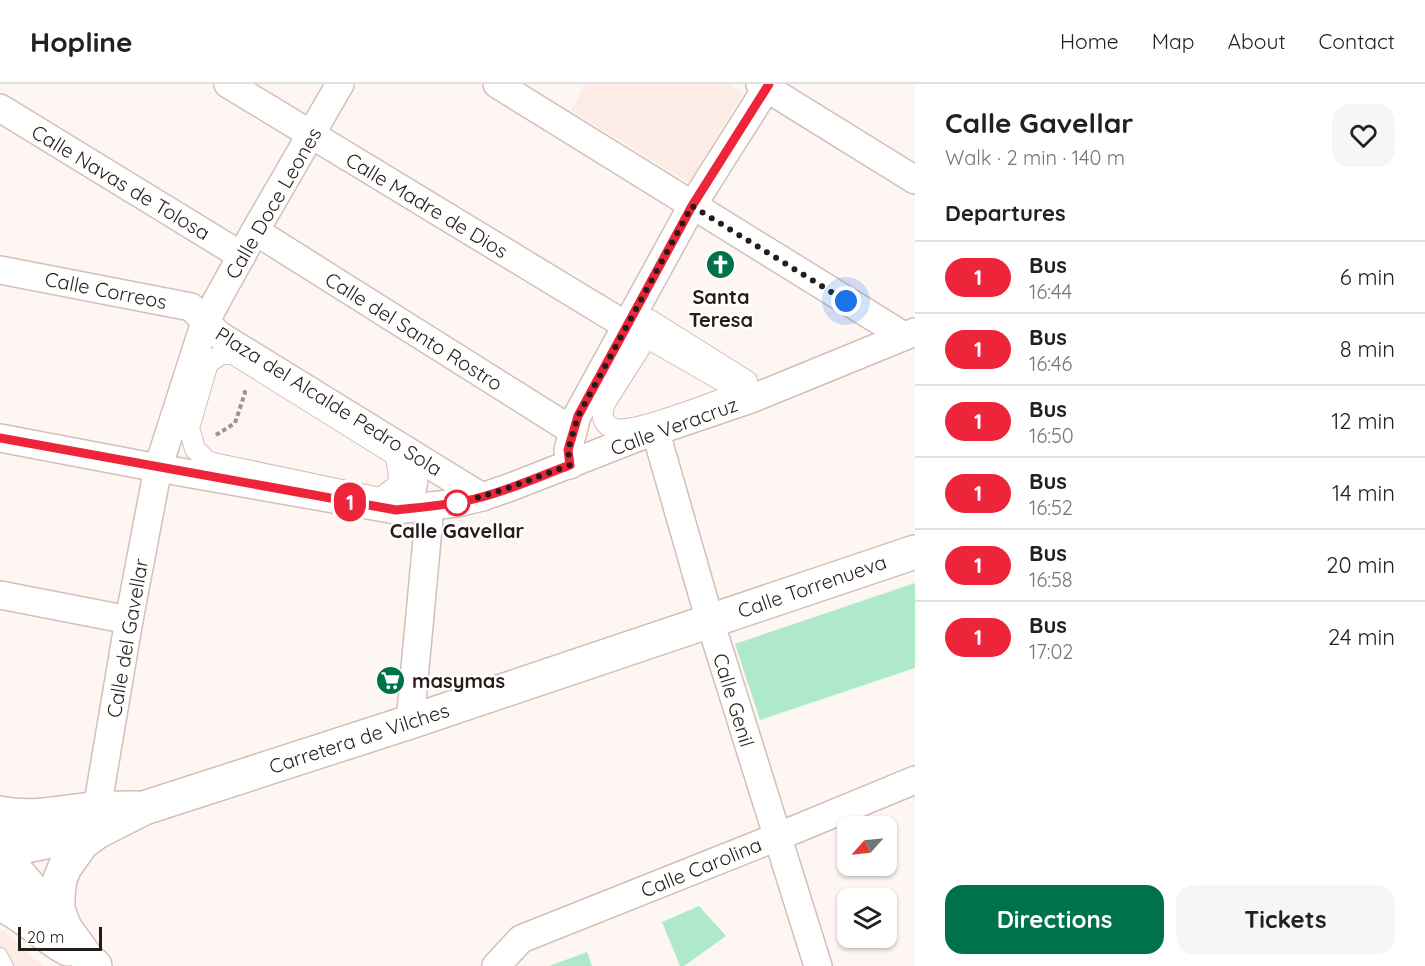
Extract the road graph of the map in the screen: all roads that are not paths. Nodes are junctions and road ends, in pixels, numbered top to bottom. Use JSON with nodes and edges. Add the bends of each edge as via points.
{"nodes":[{"id":1,"x":228,"y":84,"type":"edge"},
{"id":2,"x":340,"y":84,"type":"edge"},
{"id":3,"x":497,"y":84,"type":"edge"},
{"id":4,"x":765,"y":85,"type":"edge"},
{"id":5,"x":0,"y":108,"type":"edge"},
{"id":6,"x":311,"y":135,"type":"junction"},
{"id":7,"x":914,"y":177,"type":"edge"},
{"id":8,"x":692,"y":206,"type":"junction"},
{"id":9,"x":255,"y":231,"type":"junction"},
{"id":10,"x":242,"y":256,"type":"junction"},
{"id":11,"x":0,"y":270,"type":"edge"},
{"id":12,"x":205,"y":322,"type":"junction"},
{"id":13,"x":637,"y":332,"type":"junction"},
{"id":14,"x":910,"y":334,"type":"edge"},
{"id":15,"x":746,"y":395,"type":"junction"},
{"id":16,"x":189,"y":428,"type":"joint"},
{"id":17,"x":573,"y":431,"type":"junction"},
{"id":18,"x":656,"y":433,"type":"junction"},
{"id":19,"x":0,"y":438,"type":"edge"},
{"id":20,"x":411,"y":454,"type":"junction"},
{"id":21,"x":570,"y":465,"type":"junction"},
{"id":22,"x":158,"y":468,"type":"junction"},
{"id":23,"x":482,"y":497,"type":"junction"},
{"id":24,"x":429,"y":507,"type":"junction"},
{"id":25,"x":396,"y":510,"type":"junction"},
{"id":26,"x":915,"y":552,"type":"edge"},
{"id":27,"x":0,"y":595,"type":"edge"},
{"id":28,"x":129,"y":620,"type":"junction"},
{"id":29,"x":710,"y":621,"type":"junction"},
{"id":30,"x":410,"y":722,"type":"junction"},
{"id":31,"x":915,"y":780,"type":"edge"},
{"id":32,"x":0,"y":813,"type":"edge"},
{"id":33,"x":97,"y":820,"type":"junction"},
{"id":34,"x":777,"y":837,"type":"junction"},
{"id":35,"x":2,"y":854,"type":"edge"},
{"id":36,"x":0,"y":904,"type":"edge"},
{"id":37,"x":66,"y":928,"type":"junction"},
{"id":38,"x":0,"y":955,"type":"edge"},
{"id":39,"x":90,"y":962,"type":"edge"},
{"id":40,"x":6,"y":966,"type":"edge"},
{"id":41,"x":496,"y":966,"type":"edge"},
{"id":42,"x":818,"y":966,"type":"edge"}],
"edges":[{"from":1,"to":6,"type":"street","name":"Calle Madre de Dios"},
{"from":2,"to":6,"type":"street","name":"Calle Doce Leones"},
{"from":3,"to":8,"type":"street"},
{"from":4,"to":7,"type":"street"},
{"from":4,"to":8,"type":"street"},
{"from":5,"to":10,"type":"street","name":"Calle Navas de Tolosa"},
{"from":6,"to":9,"type":"street","name":"Calle Doce Leones"},
{"from":6,"to":13,"type":"street","name":"Calle Madre de Dios"},
{"from":8,"to":13,"type":"street"},
{"from":8,"to":14,"type":"street"},
{"from":9,"to":10,"type":"street","name":"Calle Doce Leones"},
{"from":9,"to":17,"type":"street","name":"Calle del Santo Rostro"},
{"from":10,"to":12,"type":"street","name":"Calle Doce Leones"},
{"from":11,"to":12,"type":"street","name":"Calle Correos","via":[[191,307]]},
{"from":12,"to":20,"type":"street","name":"Plaza del Alcalde Pedro Sola","via":[[219,335]]},
{"from":12,"to":22,"type":"street","name":"Plaza del Alcalde Pedro Sola"},
{"from":13,"to":15,"type":"street"},
{"from":13,"to":15,"type":"street","via":[[602,414],[614,429],[627,429]]},
{"from":13,"to":17,"type":"street","via":[[578,416]]},
{"from":14,"to":15,"type":"street","name":"Calle Veracruz"},
{"from":15,"to":18,"type":"street","name":"Calle Veracruz"},
{"from":16,"to":16,"type":"street","via":[[208,363],[220,355],[233,354],[395,455],[398,485],[380,498],[213,463],[195,449]]},
{"from":17,"to":21,"type":"street","via":[[568,450]]},
{"from":18,"to":21,"type":"street","name":"Calle Veracruz"},
{"from":18,"to":29,"type":"street","name":"Calle Genil"},
{"from":19,"to":22,"type":"street"},
{"from":20,"to":23,"type":"street","name":"Plaza del Alcalde Pedro Sola"},
{"from":20,"to":25,"type":"street","via":[[416,470],[413,485],[407,500]]},
{"from":21,"to":23,"type":"street","name":"Calle Veracruz"},
{"from":22,"to":25,"type":"street","name":"Plaza del Alcalde Pedro Sola"},
{"from":22,"to":28,"type":"street","name":"Calle del Gavellar"},
{"from":23,"to":24,"type":"street","name":"Calle Veracruz"},
{"from":24,"to":25,"type":"street","name":"Plaza del Alcalde Pedro Sola"},
{"from":24,"to":30,"type":"street"},
{"from":26,"to":29,"type":"street","name":"Calle Torrenueva"},
{"from":27,"to":28,"type":"street"},
{"from":28,"to":33,"type":"street","name":"Calle del Gavellar"},
{"from":29,"to":30,"type":"street","name":"Carretera de Vilches"},
{"from":29,"to":34,"type":"street","name":"Calle Genil"},
{"from":30,"to":33,"type":"street","name":"Carretera de Vilches"},
{"from":31,"to":34,"type":"street","name":"Calle Carolina"},
{"from":32,"to":33,"type":"street","name":"Carretera de Vilches"},
{"from":33,"to":35,"type":"street","name":"Carretera de Vilches"},
{"from":33,"to":37,"type":"street","via":[[60,879],[58,910]]},
{"from":34,"to":41,"type":"street","name":"Calle Carolina","via":[[521,939]]},
{"from":34,"to":42,"type":"street","name":"Calle Genil"},
{"from":35,"to":37,"type":"street"},
{"from":36,"to":39,"type":"street"},
{"from":37,"to":39,"type":"street"},
{"from":38,"to":40,"type":"lane"}]}
